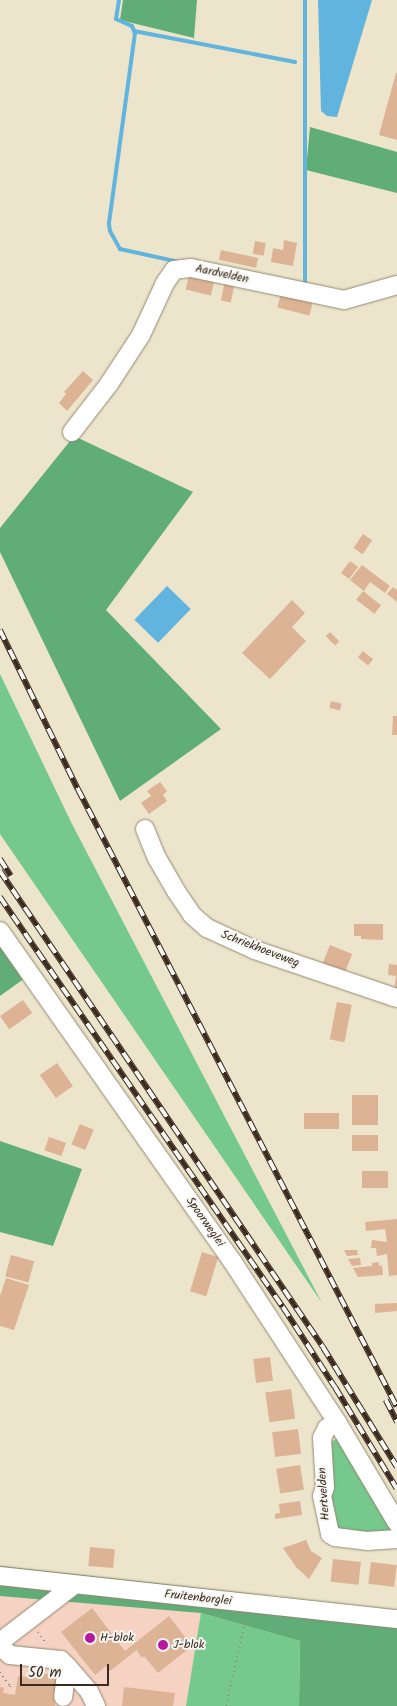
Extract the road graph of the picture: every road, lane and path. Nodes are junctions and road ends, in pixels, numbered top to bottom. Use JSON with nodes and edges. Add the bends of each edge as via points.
{"nodes":[{"id":1,"x":397,"y":285,"type":"edge"},
{"id":2,"x":72,"y":432,"type":"dead end"},
{"id":3,"x":146,"y":829,"type":"dead end"},
{"id":4,"x":0,"y":931,"type":"edge"},
{"id":5,"x":397,"y":998,"type":"edge"},
{"id":6,"x":337,"y":1422,"type":"junction"},
{"id":7,"x":397,"y":1523,"type":"edge"},
{"id":8,"x":397,"y":1539,"type":"edge"},
{"id":9,"x":0,"y":1576,"type":"edge"},
{"id":10,"x":74,"y":1585,"type":"junction"},
{"id":11,"x":249,"y":1604,"type":"junction"},
{"id":12,"x":397,"y":1619,"type":"edge"},
{"id":13,"x":30,"y":1620,"type":"junction"},
{"id":14,"x":0,"y":1642,"type":"edge"},
{"id":15,"x":0,"y":1646,"type":"edge"},
{"id":16,"x":64,"y":1663,"type":"junction"},
{"id":17,"x":0,"y":1672,"type":"edge"},
{"id":18,"x":11,"y":1691,"type":"dead end"},
{"id":19,"x":63,"y":1697,"type":"dead end"},
{"id":20,"x":96,"y":1706,"type":"edge"},
{"id":21,"x":226,"y":1706,"type":"edge"}],
"edges":[{"from":1,"to":2,"type":"street","name":"Aardvelden","via":[[344,300],[191,268],[174,270],[141,334],[110,384]]},
{"from":3,"to":5,"type":"street","name":"Schriekhoeveweg","via":[[157,858],[176,891],[192,915],[207,928],[255,950]]},
{"from":4,"to":6,"type":"street","name":"Spoorweglei","via":[[232,1261]]},
{"from":6,"to":7,"type":"street","name":"Spoorweglei"},
{"from":6,"to":8,"type":"street","name":"Hertvelden","via":[[327,1428],[322,1438],[325,1488],[322,1496],[330,1534],[367,1541]]},
{"from":9,"to":10,"type":"street","name":"Fruitenborglei"},
{"from":10,"to":11,"type":"street","name":"Fruitenborglei"},
{"from":10,"to":13,"type":"street"},
{"from":11,"to":12,"type":"street","name":"Fruitenborglei"},
{"from":11,"to":21,"type":"path"},
{"from":13,"to":14,"type":"street"},
{"from":13,"to":16,"type":"path"},
{"from":15,"to":16,"type":"street","via":[[10,1655]]},
{"from":16,"to":19,"type":"street"},
{"from":16,"to":20,"type":"street","via":[[89,1691]]},
{"from":17,"to":18,"type":"path"}]}
